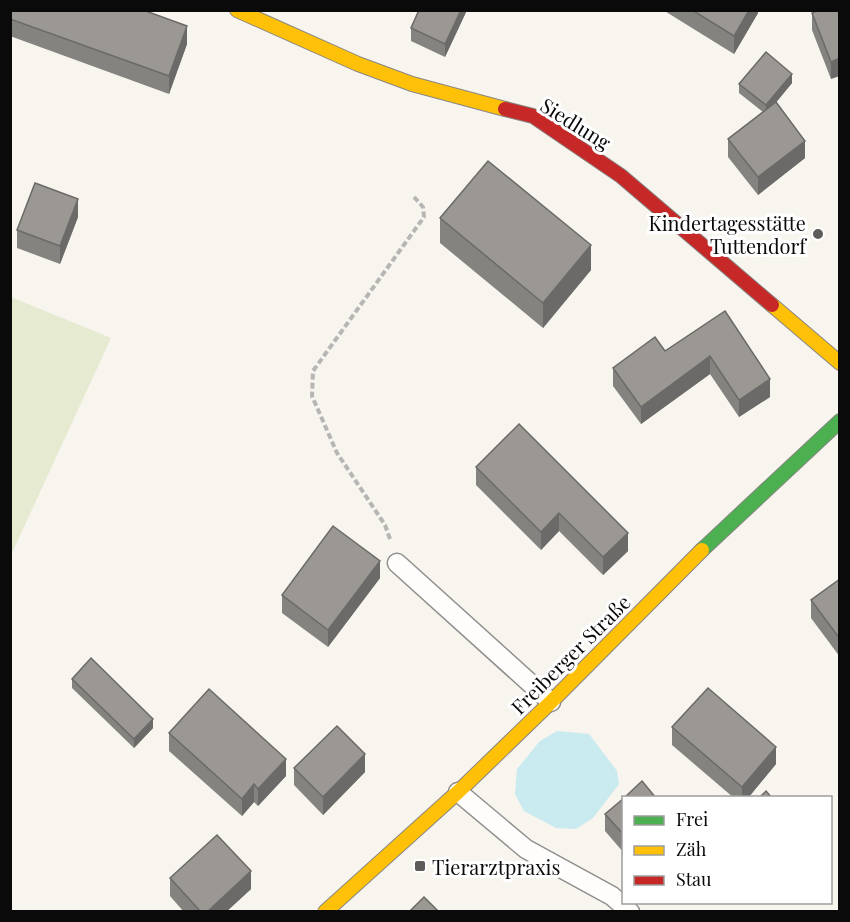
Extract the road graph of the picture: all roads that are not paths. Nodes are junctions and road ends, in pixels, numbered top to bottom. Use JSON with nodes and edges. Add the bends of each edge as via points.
{"nodes":[{"id":1,"x":237,"y":10,"type":"edge"},
{"id":2,"x":840,"y":363,"type":"edge"},
{"id":3,"x":840,"y":421,"type":"edge"},
{"id":4,"x":397,"y":562,"type":"road end"},
{"id":5,"x":551,"y":702,"type":"junction"},
{"id":6,"x":458,"y":792,"type":"junction"},
{"id":7,"x":325,"y":912,"type":"edge"},
{"id":8,"x":630,"y":912,"type":"edge"}],
"edges":[{"from":1,"to":2,"type":"street","name":"Siedlung","via":[[412,84],[533,116],[621,176]]},
{"from":3,"to":5,"type":"street","name":"Freiberger Straße","via":[[687,564]]},
{"from":4,"to":5,"type":"lane"},
{"from":5,"to":6,"type":"street","name":"Freiberger Straße"},
{"from":6,"to":7,"type":"street","name":"Freiberger Straße"},
{"from":6,"to":8,"type":"lane","via":[[526,849],[612,896]]}]}
